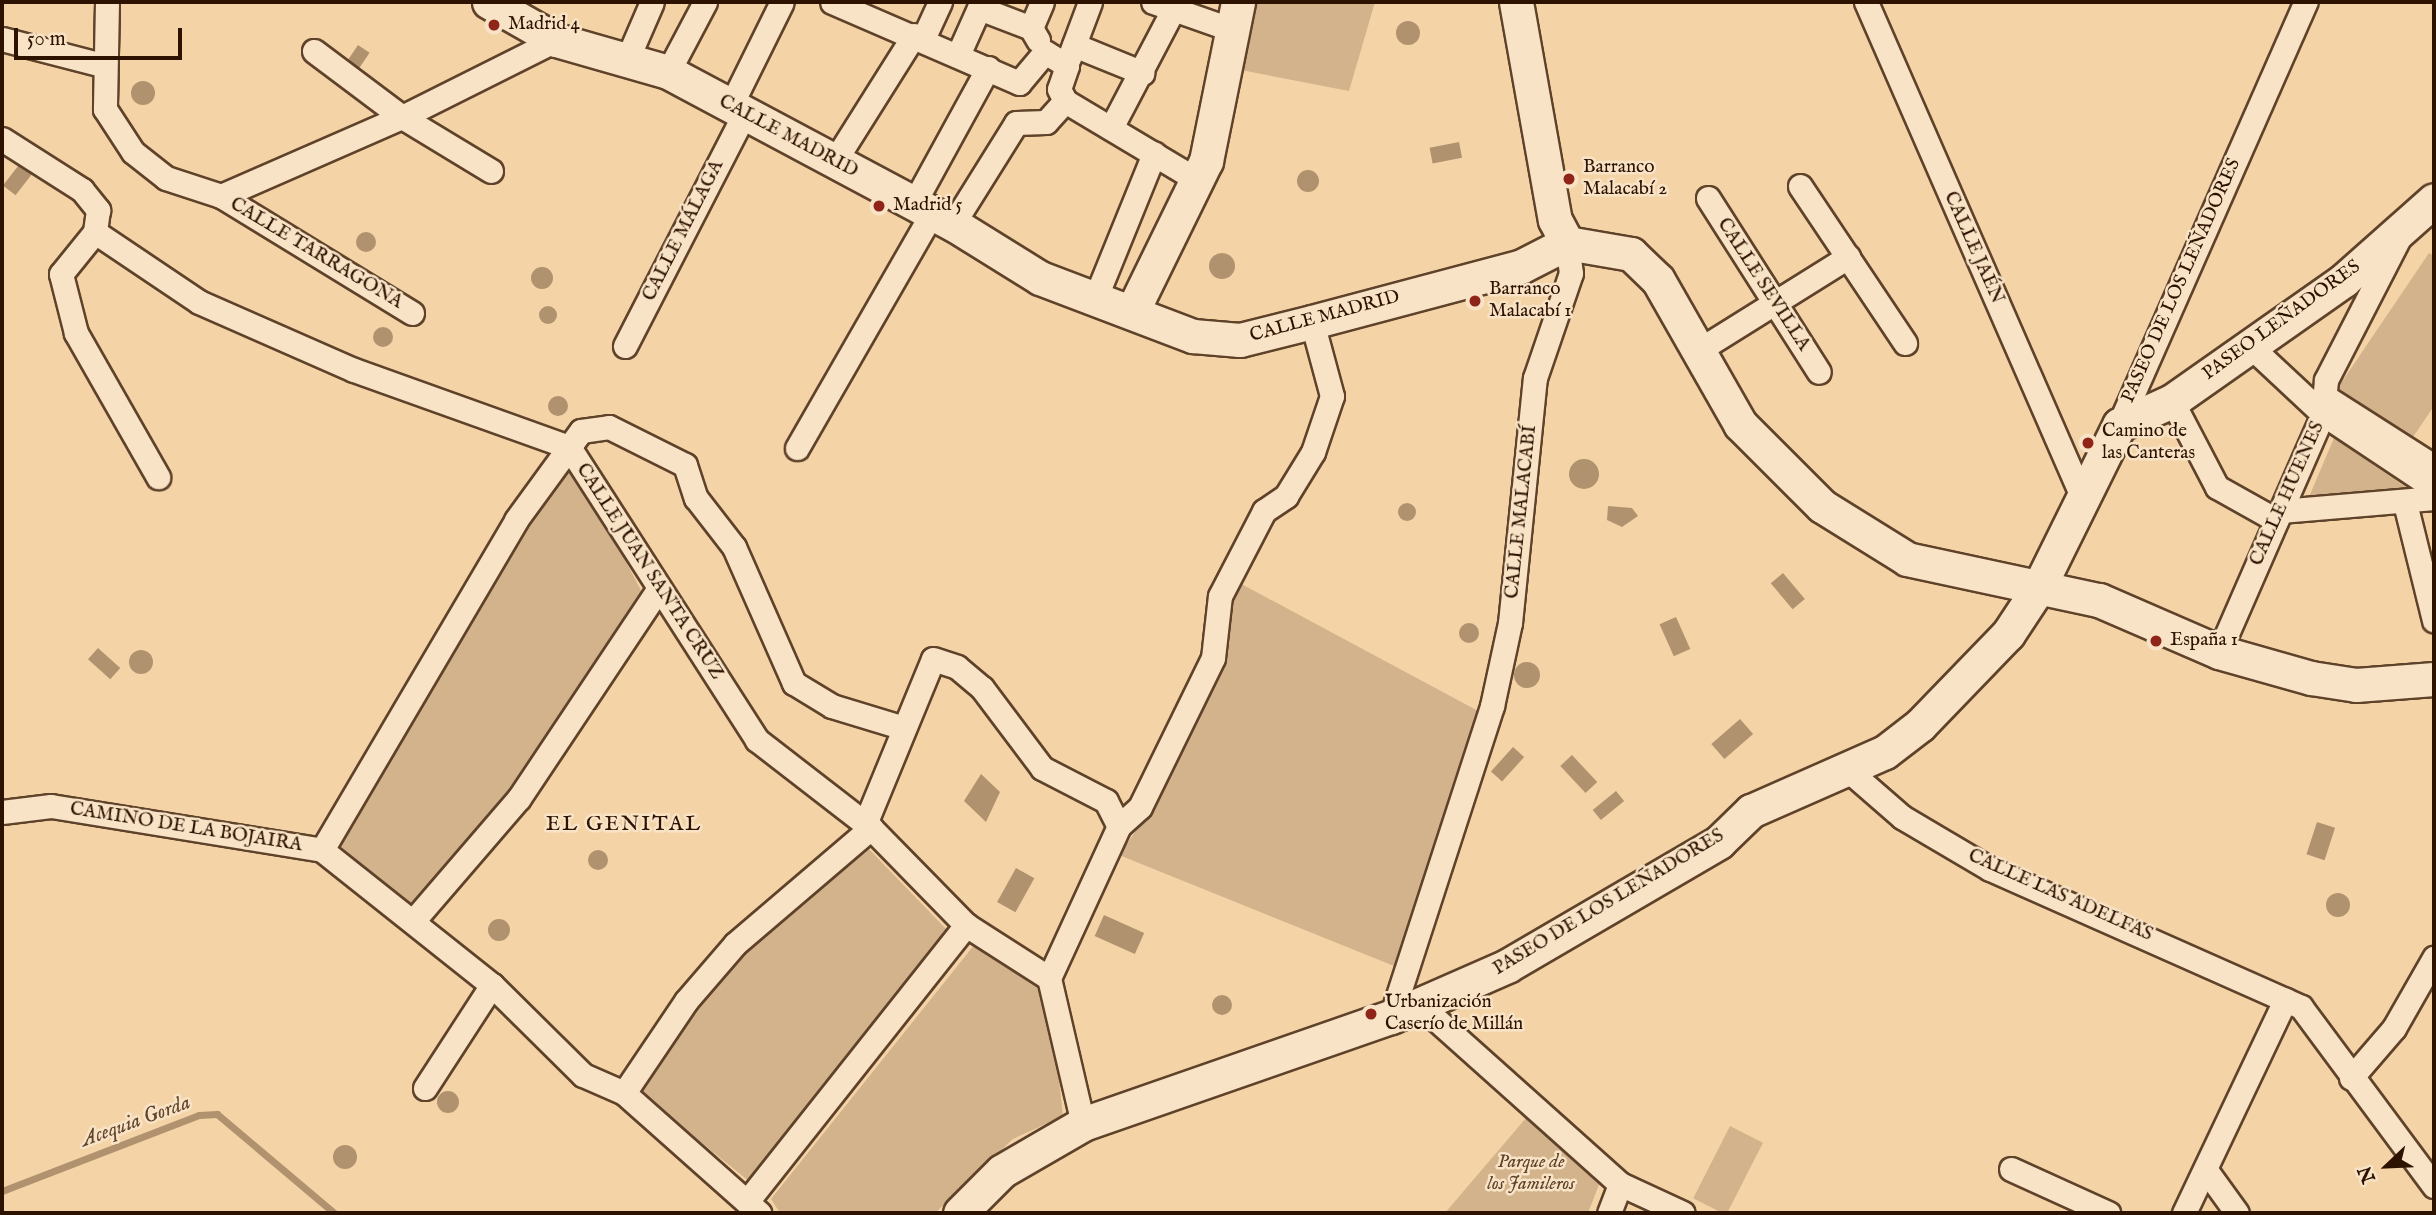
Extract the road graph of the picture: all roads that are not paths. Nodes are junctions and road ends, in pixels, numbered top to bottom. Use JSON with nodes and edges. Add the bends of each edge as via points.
{"nodes":[{"id":1,"x":107,"y":2,"type":"edge"},
{"id":2,"x":491,"y":2,"type":"edge"},
{"id":3,"x":652,"y":2,"type":"edge"},
{"id":4,"x":705,"y":2,"type":"edge"},
{"id":5,"x":782,"y":2,"type":"edge"},
{"id":6,"x":832,"y":2,"type":"edge"},
{"id":7,"x":940,"y":2,"type":"edge"},
{"id":8,"x":1042,"y":2,"type":"edge"},
{"id":9,"x":1090,"y":2,"type":"edge"},
{"id":10,"x":1516,"y":2,"type":"edge"},
{"id":11,"x":1867,"y":2,"type":"edge"},
{"id":12,"x":2306,"y":2,"type":"edge"},
{"id":13,"x":988,"y":6,"type":"edge"},
{"id":14,"x":1163,"y":7,"type":"edge"},
{"id":15,"x":1236,"y":16,"type":"edge"},
{"id":16,"x":1031,"y":28,"type":"junction"},
{"id":17,"x":919,"y":37,"type":"junction"},
{"id":18,"x":2,"y":39,"type":"edge"},
{"id":19,"x":556,"y":40,"type":"junction"},
{"id":20,"x":314,"y":51,"type":"dead end"},
{"id":21,"x":958,"y":55,"type":"junction"},
{"id":22,"x":1070,"y":55,"type":"junction"},
{"id":23,"x":1033,"y":60,"type":"junction"},
{"id":24,"x":625,"y":62,"type":"junction"},
{"id":25,"x":102,"y":65,"type":"junction"},
{"id":26,"x":988,"y":68,"type":"junction"},
{"id":27,"x":668,"y":72,"type":"junction"},
{"id":28,"x":1143,"y":72,"type":"junction"},
{"id":29,"x":1065,"y":101,"type":"junction"},
{"id":30,"x":737,"y":111,"type":"junction"},
{"id":31,"x":402,"y":117,"type":"junction"},
{"id":32,"x":1111,"y":128,"type":"junction"},
{"id":33,"x":2,"y":139,"type":"edge"},
{"id":34,"x":1154,"y":154,"type":"junction"},
{"id":35,"x":834,"y":163,"type":"junction"},
{"id":36,"x":491,"y":171,"type":"dead end"},
{"id":37,"x":1197,"y":180,"type":"junction"},
{"id":38,"x":1800,"y":186,"type":"dead end"},
{"id":39,"x":220,"y":195,"type":"junction"},
{"id":40,"x":1707,"y":198,"type":"dead end"},
{"id":41,"x":2434,"y":200,"type":"edge"},
{"id":42,"x":933,"y":214,"type":"junction"},
{"id":43,"x":2408,"y":222,"type":"junction"},
{"id":44,"x":95,"y":232,"type":"junction"},
{"id":45,"x":1567,"y":243,"type":"junction"},
{"id":46,"x":1848,"y":257,"type":"junction"},
{"id":47,"x":1095,"y":299,"type":"junction"},
{"id":48,"x":1776,"y":303,"type":"junction"},
{"id":49,"x":1132,"y":312,"type":"junction"},
{"id":50,"x":412,"y":313,"type":"dead end"},
{"id":51,"x":1312,"y":322,"type":"junction"},
{"id":52,"x":1905,"y":343,"type":"dead end"},
{"id":53,"x":2249,"y":345,"type":"junction"},
{"id":54,"x":625,"y":346,"type":"dead end"},
{"id":55,"x":1699,"y":350,"type":"junction"},
{"id":56,"x":1819,"y":372,"type":"dead end"},
{"id":57,"x":2172,"y":401,"type":"junction"},
{"id":58,"x":2323,"y":405,"type":"junction"},
{"id":59,"x":2119,"y":425,"type":"junction"},
{"id":60,"x":569,"y":447,"type":"junction"},
{"id":61,"x":797,"y":448,"type":"dead end"},
{"id":62,"x":2434,"y":466,"type":"edge"},
{"id":63,"x":159,"y":477,"type":"dead end"},
{"id":64,"x":2081,"y":494,"type":"junction"},
{"id":65,"x":2427,"y":501,"type":"edge"},
{"id":66,"x":2278,"y":515,"type":"junction"},
{"id":67,"x":2039,"y":587,"type":"junction"},
{"id":68,"x":659,"y":588,"type":"junction"},
{"id":69,"x":2434,"y":620,"type":"edge"},
{"id":70,"x":2219,"y":652,"type":"junction"},
{"id":71,"x":2434,"y":679,"type":"edge"},
{"id":72,"x":904,"y":728,"type":"junction"},
{"id":73,"x":1848,"y":770,"type":"junction"},
{"id":74,"x":2,"y":812,"type":"edge"},
{"id":75,"x":868,"y":826,"type":"junction"},
{"id":76,"x":1119,"y":826,"type":"junction"},
{"id":77,"x":322,"y":850,"type":"junction"},
{"id":78,"x":414,"y":920,"type":"junction"},
{"id":79,"x":966,"y":925,"type":"junction"},
{"id":80,"x":2434,"y":958,"type":"edge"},
{"id":81,"x":1049,"y":978,"type":"junction"},
{"id":82,"x":492,"y":985,"type":"junction"},
{"id":83,"x":2285,"y":1000,"type":"junction"},
{"id":84,"x":1421,"y":1006,"type":"junction"},
{"id":85,"x":1391,"y":1017,"type":"junction"},
{"id":86,"x":2351,"y":1078,"type":"junction"},
{"id":87,"x":425,"y":1088,"type":"dead end"},
{"id":88,"x":624,"y":1093,"type":"junction"},
{"id":89,"x":1083,"y":1124,"type":"junction"},
{"id":90,"x":2011,"y":1168,"type":"dead end"},
{"id":91,"x":2208,"y":1173,"type":"junction"},
{"id":92,"x":1620,"y":1184,"type":"junction"},
{"id":93,"x":2434,"y":1186,"type":"edge"},
{"id":94,"x":754,"y":1206,"type":"edge"},
{"id":95,"x":960,"y":1213,"type":"edge"},
{"id":96,"x":1609,"y":1213,"type":"edge"},
{"id":97,"x":1683,"y":1213,"type":"edge"},
{"id":98,"x":2108,"y":1213,"type":"edge"},
{"id":99,"x":2184,"y":1213,"type":"edge"},
{"id":100,"x":2237,"y":1213,"type":"edge"}],
"edges":[{"from":1,"to":25,"type":"street","name":"CALLE TARRAGONA"},
{"from":2,"to":19,"type":"street","name":"CALLE MADRID"},
{"from":3,"to":24,"type":"street"},
{"from":4,"to":27,"type":"street"},
{"from":5,"to":30,"type":"street","name":"CALLE MÁLAGA"},
{"from":6,"to":17,"type":"street"},
{"from":7,"to":17,"type":"street"},
{"from":8,"to":16,"type":"street"},
{"from":9,"to":22,"type":"street"},
{"from":10,"to":45,"type":"street","name":"CALLE MALACABÍ","via":[[1555,220]]},
{"from":11,"to":64,"type":"street","name":"CALLE JAÉN"},
{"from":12,"to":59,"type":"street","name":"PASEO DE LOS LEÑADORES"},
{"from":13,"to":16,"type":"street"},
{"from":13,"to":21,"type":"street","via":[[979,8]]},
{"from":14,"to":15,"type":"street"},
{"from":14,"to":28,"type":"street"},
{"from":15,"to":37,"type":"street"},
{"from":16,"to":23,"type":"street","via":[[1040,43]]},
{"from":17,"to":21,"type":"street"},
{"from":17,"to":35,"type":"street"},
{"from":18,"to":25,"type":"street"},
{"from":19,"to":24,"type":"street","name":"CALLE MADRID"},
{"from":19,"to":31,"type":"street"},
{"from":20,"to":31,"type":"street"},
{"from":21,"to":26,"type":"street"},
{"from":22,"to":23,"type":"street","via":[[1045,52]]},
{"from":22,"to":28,"type":"street"},
{"from":22,"to":29,"type":"street","via":[[1059,89]]},
{"from":23,"to":26,"type":"street","via":[[1020,83]]},
{"from":24,"to":27,"type":"street","name":"CALLE MADRID"},
{"from":25,"to":39,"type":"street","name":"CALLE TARRAGONA","via":[[105,109],[133,152],[166,178]]},
{"from":26,"to":42,"type":"street"},
{"from":27,"to":30,"type":"street","name":"CALLE MADRID"},
{"from":28,"to":32,"type":"street"},
{"from":29,"to":32,"type":"street"},
{"from":29,"to":42,"type":"street","via":[[1046,122],[1016,123]]},
{"from":30,"to":35,"type":"street","name":"CALLE MADRID"},
{"from":30,"to":54,"type":"street","name":"CALLE MÁLAGA"},
{"from":31,"to":36,"type":"street"},
{"from":31,"to":39,"type":"street"},
{"from":32,"to":34,"type":"street"},
{"from":33,"to":44,"type":"street","via":[[82,190],[98,210]]},
{"from":34,"to":37,"type":"street"},
{"from":34,"to":47,"type":"street"},
{"from":35,"to":42,"type":"street","name":"CALLE MADRID"},
{"from":37,"to":49,"type":"street"},
{"from":38,"to":46,"type":"street"},
{"from":39,"to":50,"type":"street","name":"CALLE TARRAGONA"},
{"from":40,"to":48,"type":"street","name":"CALLE SEVILLA"},
{"from":41,"to":43,"type":"street","name":"PASEO LEÑADORES"},
{"from":42,"to":47,"type":"street","name":"CALLE MADRID","via":[[1040,278]]},
{"from":42,"to":61,"type":"street"},
{"from":43,"to":53,"type":"street","name":"PASEO LEÑADORES","via":[[2344,280]]},
{"from":43,"to":58,"type":"street","name":"CALLE HUENES","via":[[2326,380]]},
{"from":44,"to":60,"type":"street","via":[[199,302],[354,370]]},
{"from":44,"to":63,"type":"street","via":[[61,274],[76,333]]},
{"from":45,"to":51,"type":"street","name":"CALLE MADRID","via":[[1522,266]]},
{"from":45,"to":55,"type":"street","via":[[1631,254],[1658,280]]},
{"from":45,"to":85,"type":"street","name":"CALLE MALACABÍ","via":[[1571,273],[1535,378],[1510,623],[1492,706]]},
{"from":46,"to":48,"type":"street"},
{"from":46,"to":52,"type":"street"},
{"from":47,"to":49,"type":"street","name":"CALLE MADRID"},
{"from":48,"to":55,"type":"street"},
{"from":48,"to":56,"type":"street","name":"CALLE SEVILLA"},
{"from":49,"to":51,"type":"street","name":"CALLE MADRID","via":[[1193,336],[1240,340]]},
{"from":51,"to":76,"type":"street","via":[[1332,396],[1313,452],[1286,496],[1264,512],[1220,596],[1213,658],[1140,807]]},
{"from":53,"to":57,"type":"street","name":"PASEO LEÑADORES"},
{"from":53,"to":58,"type":"street"},
{"from":55,"to":67,"type":"street","via":[[1740,424],[1822,506],[1907,559]]},
{"from":57,"to":59,"type":"street","name":"PASEO LEÑADORES"},
{"from":57,"to":66,"type":"street","via":[[2217,487]]},
{"from":58,"to":62,"type":"street"},
{"from":58,"to":65,"type":"street"},
{"from":58,"to":66,"type":"street","name":"CALLE HUENES"},
{"from":59,"to":64,"type":"street","name":"PASEO DE LOS LEÑADORES"},
{"from":60,"to":68,"type":"street","name":"CALLE JUAN SANTA CRUZ"},
{"from":60,"to":72,"type":"street","via":[[581,431],[609,427],[685,465],[696,498],[734,547],[794,683],[832,706]]},
{"from":60,"to":77,"type":"street","name":"CALLE JUAN SANTA CRUZ","via":[[516,520]]},
{"from":64,"to":67,"type":"street","name":"PASEO DE LOS LEÑADORES"},
{"from":65,"to":66,"type":"street"},
{"from":65,"to":69,"type":"street"},
{"from":66,"to":70,"type":"street","name":"CALLE HUENES"},
{"from":67,"to":70,"type":"street","via":[[2099,600]]},
{"from":67,"to":73,"type":"street","name":"PASEO DE LOS LEÑADORES","via":[[2008,635],[1920,725]]},
{"from":68,"to":75,"type":"street","name":"CALLE JUAN SANTA CRUZ","via":[[757,740]]},
{"from":68,"to":78,"type":"street","via":[[519,798]]},
{"from":70,"to":71,"type":"street","via":[[2356,685]]},
{"from":72,"to":75,"type":"street"},
{"from":72,"to":76,"type":"street","via":[[933,659],[957,667],[982,688],[1042,768],[1106,801]]},
{"from":73,"to":83,"type":"street","name":"CALLE LAS ADELFAS","via":[[1902,817],[1990,869]]},
{"from":73,"to":84,"type":"street","name":"PASEO DE LOS LEÑADORES","via":[[1751,811],[1719,842],[1507,966]]},
{"from":74,"to":77,"type":"street","name":"CAMINO DE LA BOJAIRA","via":[[51,806]]},
{"from":75,"to":79,"type":"street","name":"CALLE JUAN SANTA CRUZ"},
{"from":75,"to":88,"type":"street","via":[[735,944],[686,1001]]},
{"from":76,"to":81,"type":"street"},
{"from":77,"to":78,"type":"street","name":"CAMINO DE LA BOJAIRA"},
{"from":78,"to":82,"type":"street","name":"CAMINO DE LA BOJAIRA"},
{"from":79,"to":81,"type":"street","name":"CALLE JUAN SANTA CRUZ"},
{"from":79,"to":94,"type":"street"},
{"from":80,"to":86,"type":"street","via":[[2394,1028]]},
{"from":81,"to":89,"type":"street"},
{"from":82,"to":87,"type":"street"},
{"from":82,"to":88,"type":"street","name":"CAMINO DE LA BOJAIRA","via":[[583,1074]]},
{"from":83,"to":86,"type":"street","name":"CALLE LAS ADELFAS","via":[[2301,1007]]},
{"from":83,"to":91,"type":"street"},
{"from":84,"to":85,"type":"street","name":"PASEO DE LOS LEÑADORES"},
{"from":84,"to":92,"type":"street"},
{"from":85,"to":89,"type":"street","name":"PASEO DE LOS LEÑADORES"},
{"from":86,"to":93,"type":"street","name":"CALLE LAS ADELFAS"},
{"from":88,"to":94,"type":"street","name":"CAMINO DE LA BOJAIRA"},
{"from":89,"to":95,"type":"street","name":"PASEO DE LOS LEÑADORES","via":[[1002,1171]]},
{"from":90,"to":98,"type":"street"},
{"from":91,"to":99,"type":"street"},
{"from":91,"to":100,"type":"street"},
{"from":92,"to":96,"type":"street"},
{"from":92,"to":97,"type":"street"}]}
